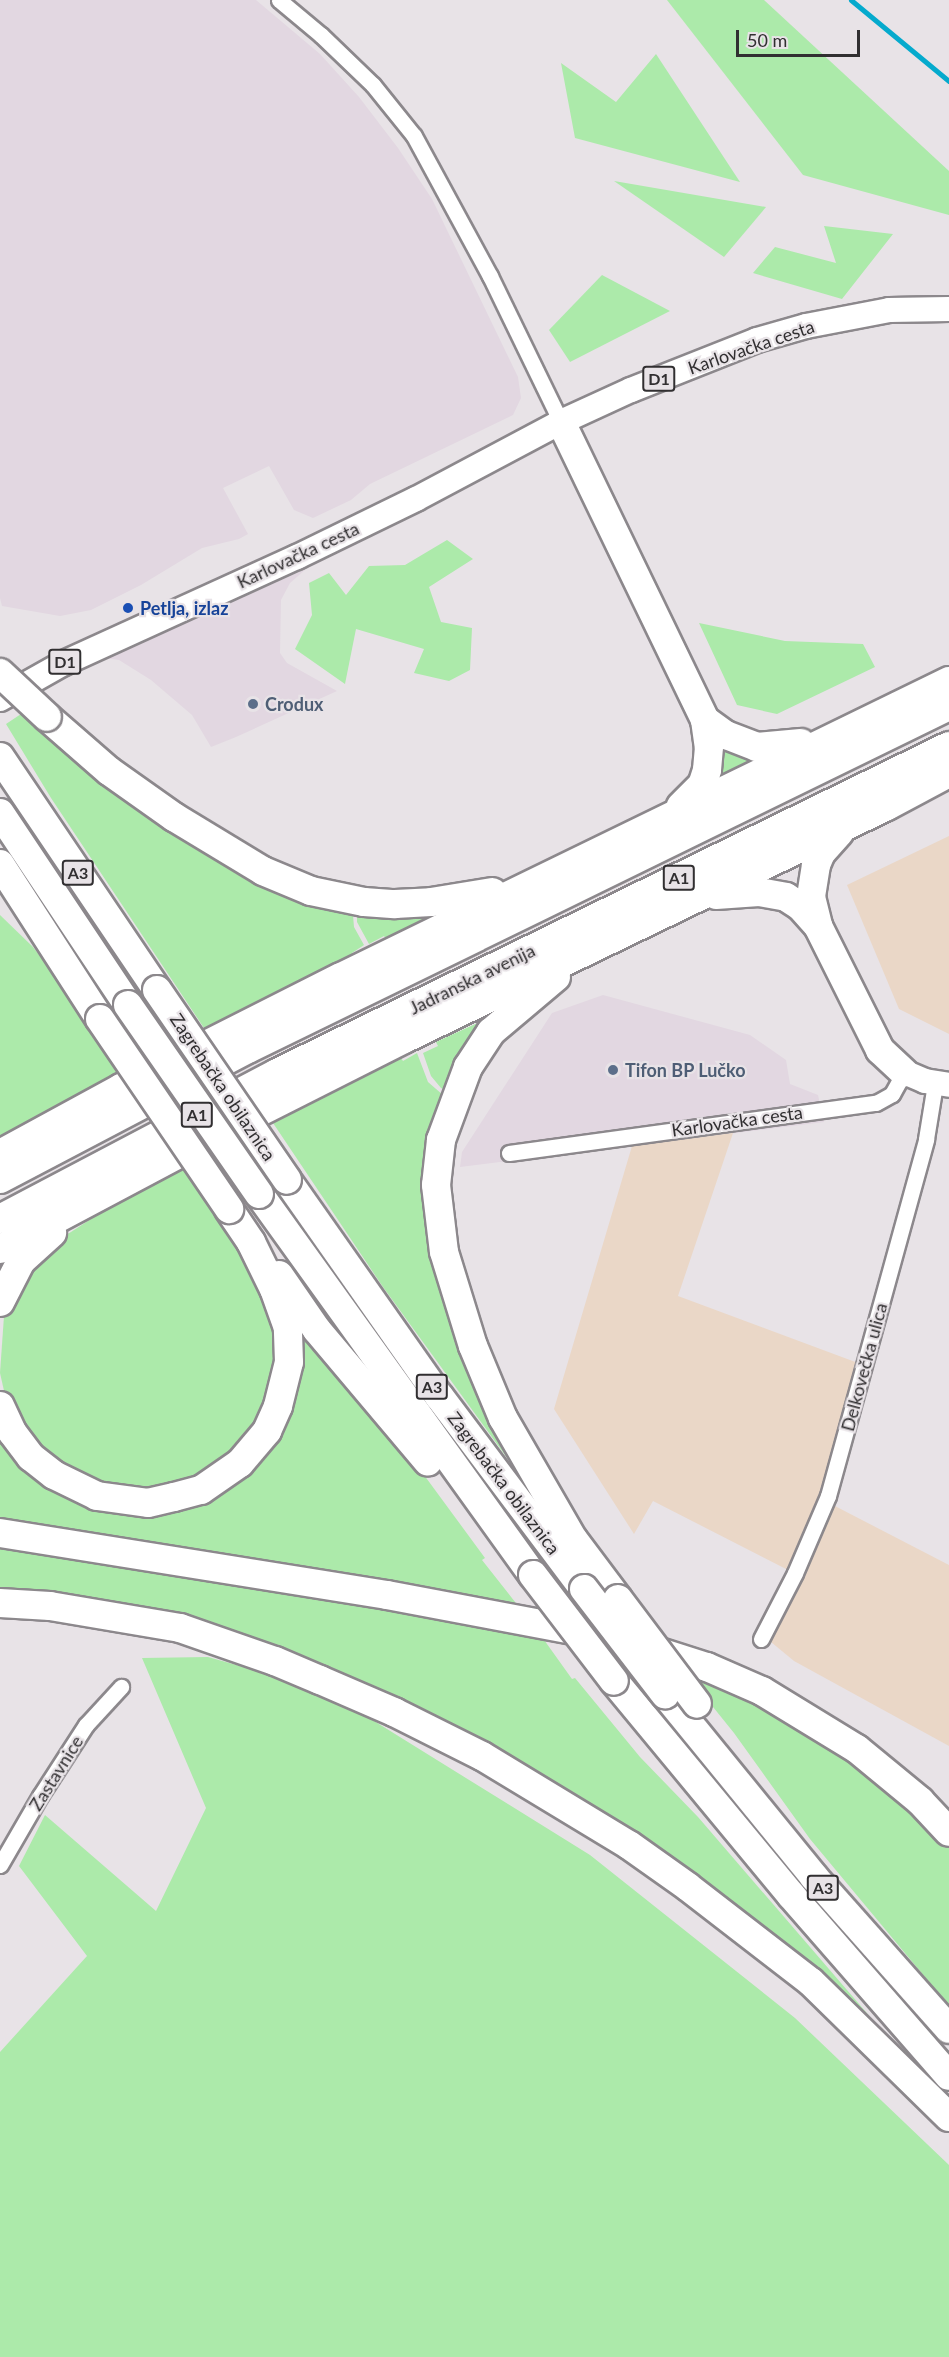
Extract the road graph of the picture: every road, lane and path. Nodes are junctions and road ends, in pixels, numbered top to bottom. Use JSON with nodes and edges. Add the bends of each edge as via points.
{"nodes":[{"id":1,"x":279,"y":0,"type":"edge"},
{"id":2,"x":949,"y":309,"type":"edge"},
{"id":3,"x":561,"y":422,"type":"junction"},
{"id":4,"x":0,"y":673,"type":"edge"},
{"id":5,"x":949,"y":681,"type":"edge"},
{"id":6,"x":0,"y":699,"type":"edge"},
{"id":7,"x":949,"y":706,"type":"edge"},
{"id":8,"x":705,"y":720,"type":"junction"},
{"id":9,"x":832,"y":735,"type":"junction"},
{"id":10,"x":949,"y":746,"type":"edge"},
{"id":11,"x":0,"y":757,"type":"edge"},
{"id":12,"x":949,"y":773,"type":"edge"},
{"id":13,"x":0,"y":813,"type":"edge"},
{"id":14,"x":665,"y":818,"type":"junction"},
{"id":15,"x":846,"y":826,"type":"junction"},
{"id":16,"x":0,"y":864,"type":"edge"},
{"id":17,"x":543,"y":877,"type":"junction"},
{"id":18,"x":699,"y":897,"type":"junction"},
{"id":19,"x":0,"y":902,"type":"edge"},
{"id":20,"x":818,"y":926,"type":"junction"},
{"id":21,"x":592,"y":948,"type":"junction"},
{"id":22,"x":380,"y":971,"type":"junction"},
{"id":23,"x":68,"y":973,"type":"junction"},
{"id":24,"x":406,"y":1025,"type":"junction"},
{"id":25,"x":904,"y":1072,"type":"junction"},
{"id":26,"x":942,"y":1084,"type":"edge"},
{"id":27,"x":121,"y":1088,"type":"junction"},
{"id":28,"x":228,"y":1128,"type":"junction"},
{"id":29,"x":0,"y":1141,"type":"edge"},
{"id":30,"x":509,"y":1153,"type":"dead end"},
{"id":31,"x":0,"y":1154,"type":"edge"},
{"id":32,"x":0,"y":1179,"type":"edge"},
{"id":33,"x":0,"y":1219,"type":"edge"},
{"id":34,"x":251,"y":1242,"type":"junction"},
{"id":35,"x":0,"y":1249,"type":"edge"},
{"id":36,"x":0,"y":1302,"type":"edge"},
{"id":37,"x":0,"y":1406,"type":"edge"},
{"id":38,"x":0,"y":1533,"type":"edge"},
{"id":39,"x":533,"y":1575,"type":"junction"},
{"id":40,"x":0,"y":1603,"type":"edge"},
{"id":41,"x":761,"y":1639,"type":"dead end"},
{"id":42,"x":121,"y":1688,"type":"dead end"},
{"id":43,"x":712,"y":1751,"type":"junction"},
{"id":44,"x":949,"y":1832,"type":"edge"},
{"id":45,"x":0,"y":1864,"type":"edge"},
{"id":46,"x":949,"y":2029,"type":"edge"},
{"id":47,"x":949,"y":2076,"type":"edge"},
{"id":48,"x":949,"y":2117,"type":"edge"}],
"edges":[{"from":1,"to":3,"type":"street","via":[[373,85],[414,136],[490,276]]},
{"from":2,"to":3,"type":"main road","name":"Karlovačka cesta","number":"D1","via":[[889,310],[806,326],[758,340],[642,385]]},
{"from":3,"to":6,"type":"main road","name":"Karlovačka cesta","number":"D1","via":[[416,499],[64,663]]},
{"from":3,"to":8,"type":"highway"},
{"from":4,"to":17,"type":"highway","bridge":true,"via":[[109,771],[232,854],[310,891],[395,904],[475,896]]},
{"from":5,"to":9,"type":"highway"},
{"from":7,"to":22,"type":"highway","name":"Jadranska avenija","number":"A1"},
{"from":8,"to":9,"type":"highway","via":[[726,735],[757,747],[777,747]]},
{"from":8,"to":14,"type":"highway","via":[[709,759],[702,785]]},
{"from":9,"to":14,"type":"highway"},
{"from":10,"to":24,"type":"highway","name":"Jadranska avenija","number":"A1"},
{"from":11,"to":43,"type":"highway","name":"Zagrebačka obilaznica","number":"A3","bridge":true,"via":[[439,1396]]},
{"from":12,"to":15,"type":"highway"},
{"from":13,"to":39,"type":"highway","name":"Zagrebačka obilaznica","number":"A3","bridge":true,"via":[[259,1194]]},
{"from":14,"to":17,"type":"highway"},
{"from":15,"to":18,"type":"highway"},
{"from":15,"to":20,"type":"highway","via":[[831,840],[816,865],[811,897]]},
{"from":16,"to":23,"type":"highway"},
{"from":17,"to":22,"type":"highway"},
{"from":18,"to":20,"type":"highway","via":[[771,893],[800,906]]},
{"from":18,"to":21,"type":"highway"},
{"from":19,"to":23,"type":"highway"},
{"from":20,"to":25,"type":"highway","via":[[880,1050]]},
{"from":21,"to":24,"type":"highway"},
{"from":21,"to":43,"type":"highway","bridge":true,"via":[[491,1032],[468,1067],[441,1140],[436,1185],[444,1252],[473,1347],[526,1461],[573,1539],[697,1704]]},
{"from":22,"to":27,"type":"highway"},
{"from":22,"to":32,"type":"highway","name":"Jadranska avenija","number":"A1","via":[[237,1054]]},
{"from":23,"to":34,"type":"highway","bridge":true},
{"from":24,"to":28,"type":"highway"},
{"from":24,"to":33,"type":"highway","name":"Jadranska avenija","number":"A1","via":[[277,1073]]},
{"from":25,"to":26,"type":"main road"},
{"from":25,"to":30,"type":"street","name":"Karlovačka cesta","via":[[892,1094],[876,1103]]},
{"from":26,"to":41,"type":"street","name":"Delkovečka ulica","via":[[828,1496]]},
{"from":27,"to":29,"type":"highway","via":[[91,1094]]},
{"from":27,"to":31,"type":"highway"},
{"from":28,"to":35,"type":"highway"},
{"from":28,"to":36,"type":"highway","via":[[202,1150],[43,1239],[21,1261]]},
{"from":34,"to":37,"type":"highway","via":[[288,1328],[289,1362],[286,1383],[267,1431],[222,1478],[201,1490],[148,1503],[97,1496],[54,1475],[31,1457],[12,1432]]},
{"from":34,"to":39,"type":"highway","via":[[508,1564]]},
{"from":38,"to":44,"type":"highway","via":[[387,1595],[619,1639],[707,1666],[762,1691],[857,1749],[920,1801]]},
{"from":39,"to":47,"type":"highway","name":"Zagrebačka obilaznica","number":"A3","bridge":true,"via":[[614,1681],[814,1922]]},
{"from":40,"to":48,"type":"highway","via":[[50,1606],[180,1628],[320,1680],[482,1756],[629,1845],[811,1982]]},
{"from":42,"to":45,"type":"street","name":"Zastavnice","via":[[86,1725]]},
{"from":43,"to":46,"type":"highway","name":"Zagrebačka obilaznica","number":"A3","via":[[814,1877]]}]}
